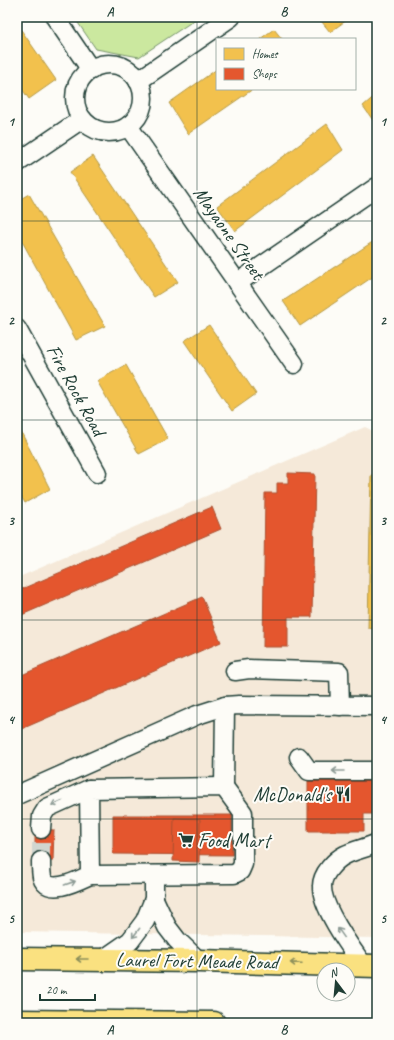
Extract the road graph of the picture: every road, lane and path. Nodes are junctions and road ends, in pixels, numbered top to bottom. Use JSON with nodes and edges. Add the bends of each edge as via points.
{"nodes":[{"id":1,"x":55,"y":17,"type":"edge"},
{"id":2,"x":231,"y":17,"type":"edge"},
{"id":3,"x":91,"y":70,"type":"junction"},
{"id":4,"x":138,"y":81,"type":"junction"},
{"id":5,"x":82,"y":118,"type":"junction"},
{"id":6,"x":128,"y":126,"type":"junction"},
{"id":7,"x":17,"y":163,"type":"edge"},
{"id":8,"x":377,"y":187,"type":"edge"},
{"id":9,"x":237,"y":282,"type":"junction"},
{"id":10,"x":17,"y":329,"type":"edge"},
{"id":11,"x":294,"y":364,"type":"dead end"},
{"id":12,"x":97,"y":473,"type":"dead end"},
{"id":13,"x":235,"y":671,"type":"dead end"},
{"id":14,"x":226,"y":706,"type":"junction"},
{"id":15,"x":340,"y":706,"type":"junction"},
{"id":16,"x":377,"y":706,"type":"edge"},
{"id":17,"x":300,"y":757,"type":"dead end"},
{"id":18,"x":377,"y":771,"type":"edge"},
{"id":19,"x":224,"y":787,"type":"junction"},
{"id":20,"x":89,"y":789,"type":"junction"},
{"id":21,"x":17,"y":795,"type":"edge"},
{"id":22,"x":41,"y":829,"type":"tunnel mouth"},
{"id":23,"x":377,"y":843,"type":"edge"},
{"id":24,"x":41,"y":861,"type":"tunnel mouth"},
{"id":25,"x":90,"y":875,"type":"junction"},
{"id":26,"x":154,"y":875,"type":"junction"},
{"id":27,"x":154,"y":899,"type":"junction"},
{"id":28,"x":17,"y":959,"type":"edge"},
{"id":29,"x":104,"y":959,"type":"junction"},
{"id":30,"x":199,"y":961,"type":"junction"},
{"id":31,"x":370,"y":966,"type":"edge"},
{"id":32,"x":17,"y":1021,"type":"edge"},
{"id":33,"x":42,"y":1022,"type":"edge"},
{"id":34,"x":214,"y":1023,"type":"edge"}],
"edges":[{"from":1,"to":3,"type":"street"},
{"from":2,"to":4,"type":"street"},
{"from":3,"to":4,"type":"street","via":[[101,65],[112,64],[131,72]]},
{"from":3,"to":5,"type":"street","via":[[77,87],[75,98]]},
{"from":4,"to":6,"type":"street","via":[[143,100],[141,111]]},
{"from":5,"to":6,"type":"street","via":[[94,128],[108,132]]},
{"from":5,"to":7,"type":"street"},
{"from":6,"to":9,"type":"street","name":"Mayaone Street"},
{"from":8,"to":9,"type":"street"},
{"from":9,"to":11,"type":"street","name":"Mayaone Street"},
{"from":10,"to":12,"type":"street","name":"Fire Rock Road"},
{"from":13,"to":15,"type":"street","via":[[339,672]]},
{"from":14,"to":15,"type":"street"},
{"from":14,"to":19,"type":"street"},
{"from":14,"to":21,"type":"street","via":[[197,715]]},
{"from":15,"to":16,"type":"street"},
{"from":18,"to":17,"type":"street","one_way":true,"via":[[309,771]]},
{"from":19,"to":20,"type":"street"},
{"from":19,"to":26,"type":"street","via":[[243,813],[243,859],[240,871],[234,874]]},
{"from":20,"to":22,"type":"street","one_way":true,"via":[[47,808],[42,816]]},
{"from":20,"to":25,"type":"street"},
{"from":31,"to":23,"type":"street","one_way":true,"via":[[338,928],[323,897],[322,885],[328,869],[344,855]]},
{"from":24,"to":25,"type":"street","one_way":true,"via":[[44,881],[56,887]]},
{"from":25,"to":26,"type":"street"},
{"from":26,"to":27,"type":"street"},
{"from":27,"to":29,"type":"street","one_way":true,"via":[[145,921],[130,941]]},
{"from":27,"to":30,"type":"street","via":[[167,927]]},
{"from":29,"to":28,"type":"main road","name":"Laurel Fort Meade Road","one_way":true},
{"from":29,"to":30,"type":"main road","name":"Laurel Fort Meade Road"},
{"from":31,"to":30,"type":"main road","name":"Laurel Fort Meade Road","one_way":true},
{"from":32,"to":33,"type":"main road"},
{"from":33,"to":34,"type":"main road"}]}
